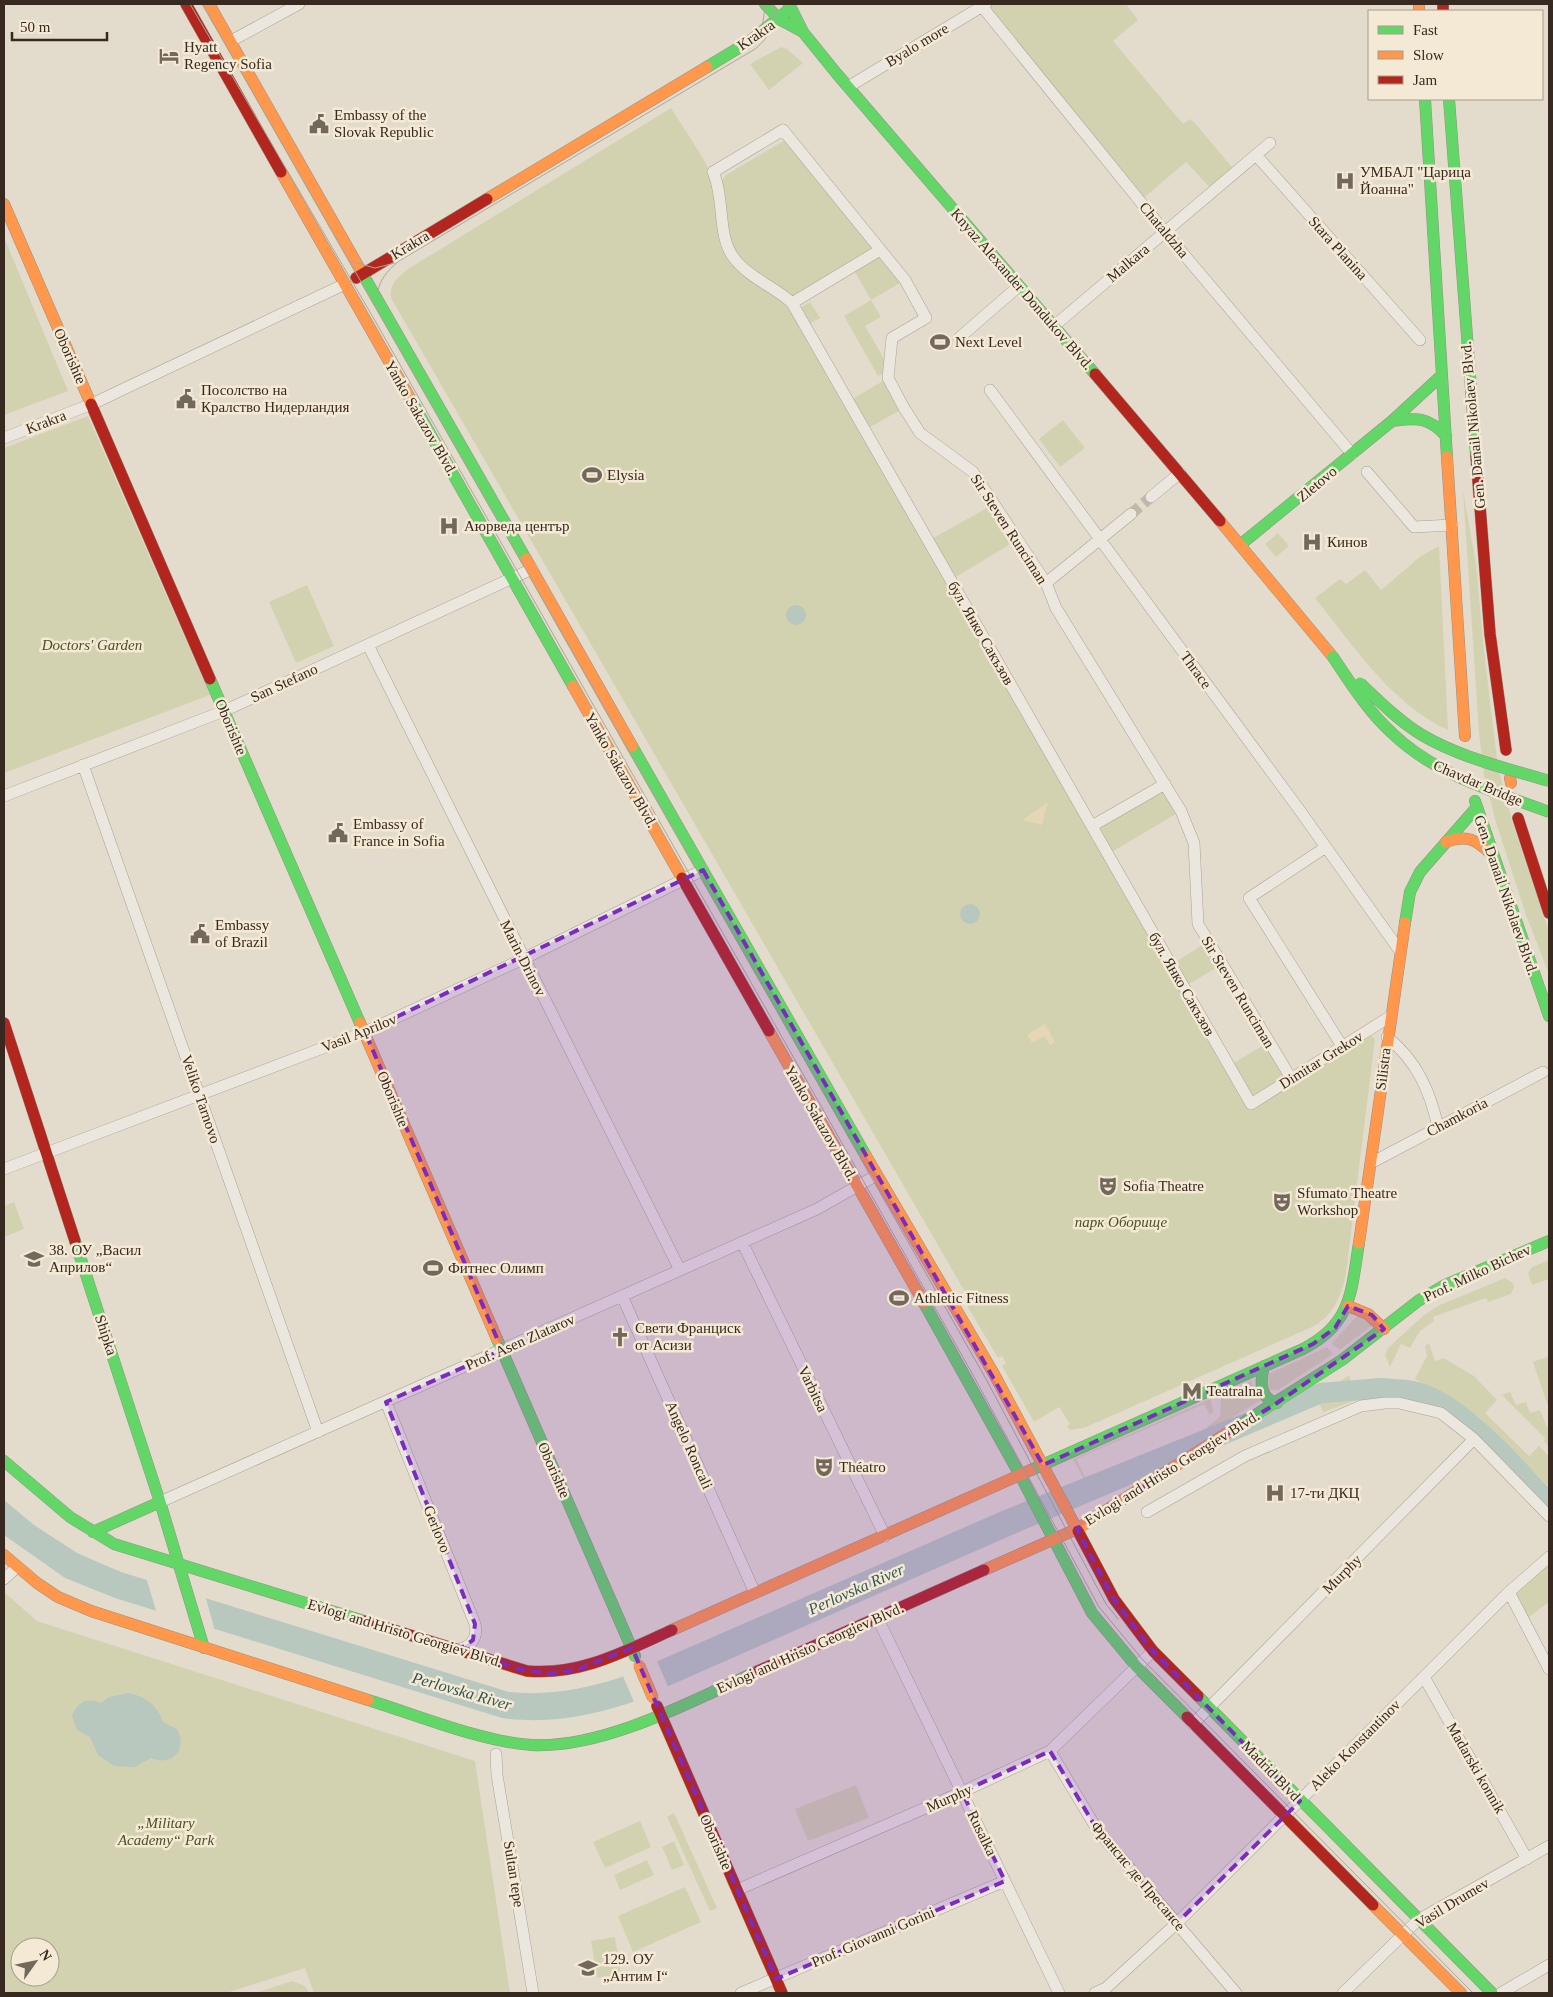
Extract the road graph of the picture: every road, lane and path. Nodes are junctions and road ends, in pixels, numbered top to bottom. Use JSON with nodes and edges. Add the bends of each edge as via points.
{"nodes":[{"id":1,"x":186,"y":4,"type":"edge"},
{"id":2,"x":209,"y":4,"type":"edge"},
{"id":3,"x":299,"y":4,"type":"edge"},
{"id":4,"x":765,"y":4,"type":"edge"},
{"id":5,"x":791,"y":5,"type":"edge"},
{"id":6,"x":982,"y":5,"type":"edge"},
{"id":7,"x":778,"y":19,"type":"junction"},
{"id":8,"x":802,"y":32,"type":"junction"},
{"id":9,"x":230,"y":41,"type":"junction"},
{"id":10,"x":848,"y":87,"type":"junction"},
{"id":11,"x":1425,"y":100,"type":"edge"},
{"id":12,"x":1449,"y":100,"type":"edge"},
{"id":13,"x":1270,"y":143,"type":"dead end"},
{"id":14,"x":1256,"y":155,"type":"junction"},
{"id":15,"x":713,"y":172,"type":"joint"},
{"id":16,"x":4,"y":204,"type":"edge"},
{"id":17,"x":1165,"y":232,"type":"junction"},
{"id":18,"x":880,"y":250,"type":"junction"},
{"id":19,"x":364,"y":273,"type":"junction"},
{"id":20,"x":345,"y":284,"type":"junction"},
{"id":21,"x":1019,"y":286,"type":"junction"},
{"id":22,"x":792,"y":303,"type":"junction"},
{"id":23,"x":1054,"y":326,"type":"junction"},
{"id":24,"x":959,"y":338,"type":"dead end"},
{"id":25,"x":1420,"y":340,"type":"dead end"},
{"id":26,"x":1456,"y":374,"type":"junction"},
{"id":27,"x":990,"y":390,"type":"dead end"},
{"id":28,"x":92,"y":404,"type":"junction"},
{"id":29,"x":1392,"y":422,"type":"junction"},
{"id":30,"x":1473,"y":423,"type":"junction"},
{"id":31,"x":1446,"y":436,"type":"junction"},
{"id":32,"x":4,"y":438,"type":"edge"},
{"id":33,"x":1352,"y":454,"type":"junction"},
{"id":34,"x":1367,"y":472,"type":"dead end"},
{"id":35,"x":1180,"y":473,"type":"junction"},
{"id":36,"x":1152,"y":497,"type":"tunnel mouth"},
{"id":37,"x":1131,"y":514,"type":"tunnel mouth"},
{"id":38,"x":1452,"y":525,"type":"junction"},
{"id":39,"x":1101,"y":540,"type":"junction"},
{"id":40,"x":1240,"y":545,"type":"junction"},
{"id":41,"x":532,"y":568,"type":"junction"},
{"id":42,"x":512,"y":578,"type":"junction"},
{"id":43,"x":1046,"y":583,"type":"junction"},
{"id":44,"x":368,"y":645,"type":"junction"},
{"id":45,"x":1333,"y":656,"type":"junction"},
{"id":46,"x":224,"y":711,"type":"junction"},
{"id":47,"x":1465,"y":736,"type":"dead end"},
{"id":48,"x":1506,"y":750,"type":"dead end"},
{"id":49,"x":84,"y":765,"type":"junction"},
{"id":50,"x":1549,"y":781,"type":"edge"},
{"id":51,"x":1165,"y":784,"type":"junction"},
{"id":52,"x":4,"y":796,"type":"edge"},
{"id":53,"x":1476,"y":805,"type":"joint"},
{"id":54,"x":1549,"y":812,"type":"edge"},
{"id":55,"x":1518,"y":818,"type":"dead end"},
{"id":56,"x":1092,"y":826,"type":"junction"},
{"id":57,"x":1445,"y":843,"type":"junction"},
{"id":58,"x":1326,"y":847,"type":"junction"},
{"id":59,"x":1492,"y":855,"type":"junction"},
{"id":60,"x":703,"y":870,"type":"junction"},
{"id":61,"x":684,"y":880,"type":"junction"},
{"id":62,"x":1549,"y":913,"type":"edge"},
{"id":63,"x":1400,"y":951,"type":"junction"},
{"id":64,"x":523,"y":959,"type":"junction"},
{"id":65,"x":1391,"y":1016,"type":"junction"},
{"id":66,"x":1549,"y":1016,"type":"edge"},
{"id":67,"x":4,"y":1023,"type":"edge"},
{"id":68,"x":364,"y":1032,"type":"junction"},
{"id":69,"x":1387,"y":1037,"type":"junction"},
{"id":70,"x":1342,"y":1046,"type":"junction"},
{"id":71,"x":1543,"y":1072,"type":"dead end"},
{"id":72,"x":1292,"y":1078,"type":"junction"},
{"id":73,"x":199,"y":1094,"type":"junction"},
{"id":74,"x":1251,"y":1104,"type":"joint"},
{"id":75,"x":1438,"y":1127,"type":"junction"},
{"id":76,"x":45,"y":1152,"type":"junction"},
{"id":77,"x":1371,"y":1163,"type":"junction"},
{"id":78,"x":4,"y":1168,"type":"edge"},
{"id":79,"x":876,"y":1175,"type":"junction"},
{"id":80,"x":857,"y":1186,"type":"junction"},
{"id":81,"x":1549,"y":1241,"type":"edge"},
{"id":82,"x":742,"y":1242,"type":"junction"},
{"id":83,"x":680,"y":1270,"type":"junction"},
{"id":84,"x":622,"y":1296,"type":"junction"},
{"id":85,"x":1348,"y":1306,"type":"junction"},
{"id":86,"x":1384,"y":1329,"type":"junction"},
{"id":87,"x":502,"y":1350,"type":"junction"},
{"id":88,"x":1264,"y":1366,"type":"junction"},
{"id":89,"x":386,"y":1402,"type":"junction"},
{"id":90,"x":1277,"y":1403,"type":"junction"},
{"id":91,"x":318,"y":1432,"type":"junction"},
{"id":92,"x":1474,"y":1439,"type":"junction"},
{"id":93,"x":4,"y":1461,"type":"edge"},
{"id":94,"x":1043,"y":1465,"type":"junction"},
{"id":95,"x":1020,"y":1475,"type":"junction"},
{"id":96,"x":160,"y":1502,"type":"junction"},
{"id":97,"x":1147,"y":1512,"type":"dead end"},
{"id":98,"x":1549,"y":1516,"type":"edge"},
{"id":99,"x":1077,"y":1528,"type":"junction"},
{"id":100,"x":93,"y":1532,"type":"junction"},
{"id":101,"x":885,"y":1536,"type":"junction"},
{"id":102,"x":1053,"y":1539,"type":"junction"},
{"id":103,"x":4,"y":1555,"type":"edge"},
{"id":104,"x":1549,"y":1557,"type":"edge"},
{"id":105,"x":179,"y":1563,"type":"junction"},
{"id":106,"x":17,"y":1567,"type":"junction"},
{"id":107,"x":4,"y":1579,"type":"edge"},
{"id":108,"x":1510,"y":1592,"type":"junction"},
{"id":109,"x":756,"y":1593,"type":"junction"},
{"id":110,"x":878,"y":1619,"type":"junction"},
{"id":111,"x":204,"y":1648,"type":"junction"},
{"id":112,"x":632,"y":1648,"type":"junction"},
{"id":113,"x":460,"y":1649,"type":"junction"},
{"id":114,"x":1153,"y":1650,"type":"junction"},
{"id":115,"x":1136,"y":1666,"type":"junction"},
{"id":116,"x":1549,"y":1669,"type":"edge"},
{"id":117,"x":1424,"y":1677,"type":"junction"},
{"id":118,"x":1209,"y":1708,"type":"junction"},
{"id":119,"x":660,"y":1715,"type":"junction"},
{"id":120,"x":1193,"y":1724,"type":"junction"},
{"id":121,"x":1050,"y":1751,"type":"junction"},
{"id":122,"x":496,"y":1754,"type":"dead end"},
{"id":123,"x":962,"y":1792,"type":"junction"},
{"id":124,"x":1300,"y":1800,"type":"junction"},
{"id":125,"x":1284,"y":1816,"type":"junction"},
{"id":126,"x":1549,"y":1846,"type":"edge"},
{"id":127,"x":1527,"y":1859,"type":"junction"},
{"id":128,"x":1005,"y":1881,"type":"junction"},
{"id":129,"x":737,"y":1890,"type":"junction"},
{"id":130,"x":1418,"y":1920,"type":"junction"},
{"id":131,"x":1177,"y":1923,"type":"junction"},
{"id":132,"x":1402,"y":1936,"type":"junction"},
{"id":133,"x":1549,"y":1965,"type":"edge"},
{"id":134,"x":776,"y":1979,"type":"junction"},
{"id":135,"x":533,"y":1993,"type":"edge"},
{"id":136,"x":741,"y":1993,"type":"edge"},
{"id":137,"x":782,"y":1993,"type":"edge"},
{"id":138,"x":1059,"y":1993,"type":"edge"},
{"id":139,"x":1094,"y":1993,"type":"edge"},
{"id":140,"x":1236,"y":1993,"type":"edge"},
{"id":141,"x":1343,"y":1993,"type":"edge"},
{"id":142,"x":1461,"y":1993,"type":"edge"},
{"id":143,"x":1492,"y":1993,"type":"edge"},
{"id":144,"x":1500,"y":1993,"type":"edge"}],
"edges":[{"from":1,"to":20,"type":"main road","name":"Yanko Sakazov Blvd."},
{"from":2,"to":9,"type":"main road","name":"Yanko Sakazov Blvd."},
{"from":3,"to":9,"type":"street"},
{"from":4,"to":7,"type":"main road","name":"Knyaz Alexander Dondukov Blvd."},
{"from":5,"to":7,"type":"main road","name":"Krakra"},
{"from":5,"to":8,"type":"main road","name":"Knyaz Alexander Dondukov Blvd."},
{"from":6,"to":10,"type":"street","name":"Byalo more"},
{"from":6,"to":17,"type":"street","name":"Chataldzha"},
{"from":7,"to":8,"type":"main road","name":"Knyaz Alexander Dondukov Blvd."},
{"from":7,"to":19,"type":"main road","name":"Krakra","via":[[750,41]]},
{"from":8,"to":10,"type":"main road","name":"Knyaz Alexander Dondukov Blvd."},
{"from":9,"to":19,"type":"main road","name":"Yanko Sakazov Blvd."},
{"from":10,"to":21,"type":"main road","name":"Knyaz Alexander Dondukov Blvd."},
{"from":11,"to":26,"type":"main road","name":"Gen. Danail Nikolaev Blvd."},
{"from":12,"to":26,"type":"main road","name":"Gen. Danail Nikolaev Blvd."},
{"from":13,"to":14,"type":"street","name":"Malkara"},
{"from":14,"to":17,"type":"street","name":"Malkara"},
{"from":14,"to":25,"type":"street","name":"Stara Planina"},
{"from":15,"to":18,"type":"street","name":"Sir Steven Runciman","via":[[783,130]]},
{"from":15,"to":22,"type":"street","name":"бул. Янко Сакъзов","via":[[719,185],[726,242],[733,257]]},
{"from":16,"to":28,"type":"main road","name":"Oborishte"},
{"from":17,"to":23,"type":"street","name":"Malkara"},
{"from":17,"to":33,"type":"street","name":"Chataldzha"},
{"from":18,"to":22,"type":"street"},
{"from":18,"to":43,"type":"street","name":"Sir Steven Runciman","via":[[905,280],[926,318],[892,338],[888,378],[920,434],[973,472]]},
{"from":19,"to":20,"type":"main road","name":"Krakra"},
{"from":19,"to":41,"type":"main road","name":"Yanko Sakazov Blvd."},
{"from":20,"to":28,"type":"street","name":"Krakra"},
{"from":20,"to":42,"type":"main road","name":"Yanko Sakazov Blvd."},
{"from":21,"to":23,"type":"main road","name":"Knyaz Alexander Dondukov Blvd."},
{"from":21,"to":24,"type":"street"},
{"from":22,"to":56,"type":"street","name":"бул. Янко Сакъзов"},
{"from":23,"to":35,"type":"main road","name":"Knyaz Alexander Dondukov Blvd."},
{"from":26,"to":29,"type":"main road","name":"Zletovo"},
{"from":26,"to":30,"type":"main road"},
{"from":26,"to":30,"type":"main road","name":"Gen. Danail Nikolaev Blvd."},
{"from":26,"to":31,"type":"main road","name":"Gen. Danail Nikolaev Blvd."},
{"from":27,"to":39,"type":"street","name":"Thrace"},
{"from":28,"to":32,"type":"street","name":"Krakra"},
{"from":28,"to":46,"type":"main road","name":"Oborishte"},
{"from":29,"to":31,"type":"main road","via":[[1424,418]]},
{"from":29,"to":33,"type":"main road","name":"Zletovo"},
{"from":30,"to":48,"type":"main road","name":"Gen. Danail Nikolaev Blvd.","via":[[1490,634]]},
{"from":31,"to":38,"type":"main road","name":"Gen. Danail Nikolaev Blvd."},
{"from":33,"to":40,"type":"main road","name":"Zletovo"},
{"from":34,"to":38,"type":"street","via":[[1414,527]]},
{"from":35,"to":36,"type":"street"},
{"from":35,"to":40,"type":"main road","name":"Knyaz Alexander Dondukov Blvd."},
{"from":37,"to":39,"type":"street"},
{"from":38,"to":47,"type":"main road","name":"Gen. Danail Nikolaev Blvd."},
{"from":39,"to":43,"type":"street"},
{"from":39,"to":58,"type":"street","name":"Thrace"},
{"from":40,"to":45,"type":"main road","name":"Chavdar Bridge"},
{"from":41,"to":42,"type":"street","name":"San Stefano"},
{"from":41,"to":60,"type":"main road","name":"Yanko Sakazov Blvd."},
{"from":42,"to":44,"type":"street","name":"San Stefano"},
{"from":42,"to":61,"type":"main road","name":"Yanko Sakazov Blvd."},
{"from":43,"to":51,"type":"street","name":"Sir Steven Runciman","via":[[1056,608]]},
{"from":44,"to":46,"type":"street","name":"San Stefano"},
{"from":44,"to":64,"type":"street","name":"Marin Drinov"},
{"from":45,"to":50,"type":"main road","name":"Chavdar Bridge","bridge":true,"via":[[1398,717],[1421,734],[1449,749]]},
{"from":45,"to":54,"type":"main road","name":"Chavdar Bridge","bridge":true,"via":[[1375,716],[1424,759],[1463,779]]},
{"from":46,"to":49,"type":"street","name":"San Stefano"},
{"from":46,"to":68,"type":"main road","name":"Oborishte"},
{"from":49,"to":52,"type":"street","name":"San Stefano"},
{"from":49,"to":73,"type":"street","name":"Veliko Tarnovo"},
{"from":51,"to":56,"type":"street"},
{"from":51,"to":72,"type":"street","name":"Sir Steven Runciman","via":[[1194,843],[1198,924]]},
{"from":53,"to":57,"type":"main road","name":"Silistra"},
{"from":53,"to":59,"type":"main road","name":"Gen. Danail Nikolaev Blvd."},
{"from":55,"to":62,"type":"main road"},
{"from":56,"to":74,"type":"street","name":"бул. Янко Сакъзов"},
{"from":57,"to":59,"type":"main road","via":[[1466,836],[1473,838]]},
{"from":57,"to":63,"type":"main road","name":"Silistra","via":[[1420,872],[1410,892]]},
{"from":58,"to":63,"type":"street","name":"Thrace"},
{"from":58,"to":70,"type":"street","via":[[1249,898]]},
{"from":59,"to":66,"type":"main road","name":"Gen. Danail Nikolaev Blvd."},
{"from":60,"to":61,"type":"street","name":"Vasil Aprilov"},
{"from":60,"to":79,"type":"main road","name":"Yanko Sakazov Blvd."},
{"from":61,"to":64,"type":"street","name":"Vasil Aprilov"},
{"from":61,"to":80,"type":"main road","name":"Yanko Sakazov Blvd."},
{"from":63,"to":65,"type":"main road","name":"Silistra"},
{"from":64,"to":68,"type":"street","name":"Vasil Aprilov"},
{"from":64,"to":83,"type":"street","name":"Marin Drinov"},
{"from":65,"to":69,"type":"main road","name":"Silistra"},
{"from":65,"to":70,"type":"street","name":"Dimitar Grekov"},
{"from":67,"to":76,"type":"main road","name":"Shipka"},
{"from":68,"to":73,"type":"street","name":"Vasil Aprilov"},
{"from":68,"to":87,"type":"main road","name":"Oborishte"},
{"from":69,"to":75,"type":"street","via":[[1411,1060],[1424,1080]]},
{"from":69,"to":77,"type":"main road","name":"Silistra"},
{"from":70,"to":72,"type":"street","name":"Dimitar Grekov"},
{"from":71,"to":75,"type":"street","name":"Chamkoria"},
{"from":72,"to":74,"type":"street","name":"Dimitar Grekov"},
{"from":73,"to":76,"type":"street","name":"Vasil Aprilov"},
{"from":73,"to":91,"type":"street","name":"Veliko Tarnovo"},
{"from":75,"to":77,"type":"street","name":"Chamkoria"},
{"from":76,"to":78,"type":"street","name":"Vasil Aprilov"},
{"from":76,"to":96,"type":"main road","name":"Shipka"},
{"from":77,"to":85,"type":"main road","name":"Silistra"},
{"from":79,"to":80,"type":"street","name":"Prof. Asen Zlatarov"},
{"from":79,"to":94,"type":"main road","name":"Yanko Sakazov Blvd.","via":[[994,1374]]},
{"from":80,"to":82,"type":"street","name":"Prof. Asen Zlatarov","via":[[817,1209]]},
{"from":80,"to":95,"type":"main road","name":"Yanko Sakazov Blvd."},
{"from":81,"to":86,"type":"main road","name":"Prof. Milko Bichev","via":[[1445,1285],[1418,1301]]},
{"from":82,"to":83,"type":"street","name":"Prof. Asen Zlatarov"},
{"from":82,"to":101,"type":"street","name":"Varbitsa"},
{"from":83,"to":84,"type":"street","name":"Prof. Asen Zlatarov"},
{"from":84,"to":87,"type":"street","name":"Prof. Asen Zlatarov"},
{"from":84,"to":109,"type":"street","name":"Angelo Roncali"},
{"from":85,"to":86,"type":"main road","via":[[1372,1315]]},
{"from":85,"to":88,"type":"main road","name":"Evlogi and Hristo Georgiev Blvd.","via":[[1340,1322],[1323,1338]]},
{"from":86,"to":90,"type":"main road","name":"Evlogi and Hristo Georgiev Blvd."},
{"from":87,"to":89,"type":"street","name":"Prof. Asen Zlatarov"},
{"from":87,"to":112,"type":"main road","name":"Oborishte"},
{"from":88,"to":90,"type":"main road","via":[[1260,1380],[1262,1391]]},
{"from":88,"to":94,"type":"main road","name":"Evlogi and Hristo Georgiev Blvd."},
{"from":89,"to":91,"type":"street","name":"Prof. Asen Zlatarov"},
{"from":89,"to":113,"type":"street","name":"Gerlovo","via":[[475,1624],[473,1640]]},
{"from":90,"to":99,"type":"main road","name":"Evlogi and Hristo Georgiev Blvd."},
{"from":91,"to":96,"type":"street","name":"Prof. Asen Zlatarov"},
{"from":92,"to":97,"type":"street","name":"Evlogi and Hristo Georgiev Blvd.","via":[[1441,1413],[1399,1403],[1361,1406],[1245,1456]]},
{"from":92,"to":98,"type":"street","name":"Evlogi and Hristo Georgiev Blvd."},
{"from":92,"to":118,"type":"street","name":"Murphy"},
{"from":93,"to":100,"type":"main road","name":"Evlogi and Hristo Georgiev Blvd."},
{"from":94,"to":95,"type":"main road","name":"Evlogi and Hristo Georgiev Blvd."},
{"from":94,"to":99,"type":"main road","name":"Yanko Sakazov Blvd."},
{"from":95,"to":101,"type":"main road","name":"Evlogi and Hristo Georgiev Blvd."},
{"from":95,"to":102,"type":"main road","name":"Yanko Sakazov Blvd."},
{"from":96,"to":100,"type":"main road"},
{"from":96,"to":105,"type":"main road","name":"Shipka"},
{"from":99,"to":102,"type":"main road","name":"Evlogi and Hristo Georgiev Blvd."},
{"from":99,"to":114,"type":"main road","name":"Madrid Blvd","via":[[1114,1599]]},
{"from":100,"to":105,"type":"main road","name":"Evlogi and Hristo Georgiev Blvd.","via":[[115,1544]]},
{"from":101,"to":109,"type":"main road","name":"Evlogi and Hristo Georgiev Blvd."},
{"from":102,"to":110,"type":"main road","name":"Evlogi and Hristo Georgiev Blvd."},
{"from":102,"to":115,"type":"main road","name":"Madrid Blvd","via":[[1092,1613]]},
{"from":103,"to":106,"type":"main road","name":"Evlogi and Hristo Georgiev Blvd."},
{"from":104,"to":108,"type":"street","name":"Aleko Konstantinov"},
{"from":105,"to":111,"type":"main road","name":"Shipka"},
{"from":105,"to":113,"type":"main road","name":"Evlogi and Hristo Georgiev Blvd."},
{"from":106,"to":107,"type":"street"},
{"from":106,"to":111,"type":"main road","name":"Evlogi and Hristo Georgiev Blvd.","via":[[58,1596],[91,1611]]},
{"from":108,"to":116,"type":"street"},
{"from":108,"to":117,"type":"street","name":"Aleko Konstantinov"},
{"from":109,"to":112,"type":"main road","name":"Evlogi and Hristo Georgiev Blvd."},
{"from":110,"to":119,"type":"main road","name":"Evlogi and Hristo Georgiev Blvd."},
{"from":110,"to":123,"type":"street","name":"Rusalka"},
{"from":111,"to":119,"type":"main road","name":"Evlogi and Hristo Georgiev Blvd.","via":[[500,1741],[541,1746],[574,1742],[618,1731]]},
{"from":112,"to":113,"type":"main road","name":"Evlogi and Hristo Georgiev Blvd.","via":[[577,1670],[548,1674],[518,1669]]},
{"from":112,"to":119,"type":"main road","name":"Oborishte","bridge":true},
{"from":114,"to":115,"type":"street","name":"Murphy"},
{"from":114,"to":118,"type":"main road","name":"Madrid Blvd"},
{"from":115,"to":120,"type":"main road","name":"Madrid Blvd"},
{"from":115,"to":121,"type":"street","name":"Murphy"},
{"from":117,"to":124,"type":"street","name":"Aleko Konstantinov"},
{"from":117,"to":127,"type":"street","name":"Madarski konnik"},
{"from":118,"to":120,"type":"street","name":"Murphy"},
{"from":118,"to":124,"type":"main road","name":"Madrid Blvd"},
{"from":119,"to":129,"type":"main road","name":"Oborishte"},
{"from":120,"to":125,"type":"main road","name":"Madrid Blvd"},
{"from":121,"to":123,"type":"street","name":"Murphy"},
{"from":121,"to":131,"type":"street","name":"Франсис де Пресансе","via":[[1098,1831]]},
{"from":122,"to":135,"type":"street","name":"Sultan tepe"},
{"from":123,"to":128,"type":"street","name":"Rusalka"},
{"from":123,"to":129,"type":"street","name":"Murphy"},
{"from":124,"to":125,"type":"street","name":"Aleko Konstantinov"},
{"from":124,"to":130,"type":"main road","name":"Madrid Blvd"},
{"from":125,"to":131,"type":"street","name":"Aleko Konstantinov"},
{"from":125,"to":132,"type":"main road","name":"Madrid Blvd"},
{"from":126,"to":127,"type":"street","name":"Vasil Drumev"},
{"from":127,"to":130,"type":"street","name":"Vasil Drumev"},
{"from":128,"to":134,"type":"street","name":"Prof. Giovanni Gorini"},
{"from":128,"to":138,"type":"street","name":"Rusalka"},
{"from":129,"to":134,"type":"main road","name":"Oborishte"},
{"from":130,"to":132,"type":"street","name":"Vasil Drumev"},
{"from":130,"to":143,"type":"main road","name":"Madrid Blvd"},
{"from":131,"to":139,"type":"street","name":"Aleko Konstantinov","via":[[1106,1988]]},
{"from":131,"to":140,"type":"street","name":"Франсис де Пресансе"},
{"from":132,"to":141,"type":"street","name":"Vasil Drumev"},
{"from":132,"to":142,"type":"main road","name":"Madrid Blvd"},
{"from":133,"to":144,"type":"street"},
{"from":134,"to":136,"type":"street","name":"Prof. Giovanni Gorini"},
{"from":134,"to":137,"type":"main road","name":"Oborishte"}]}
